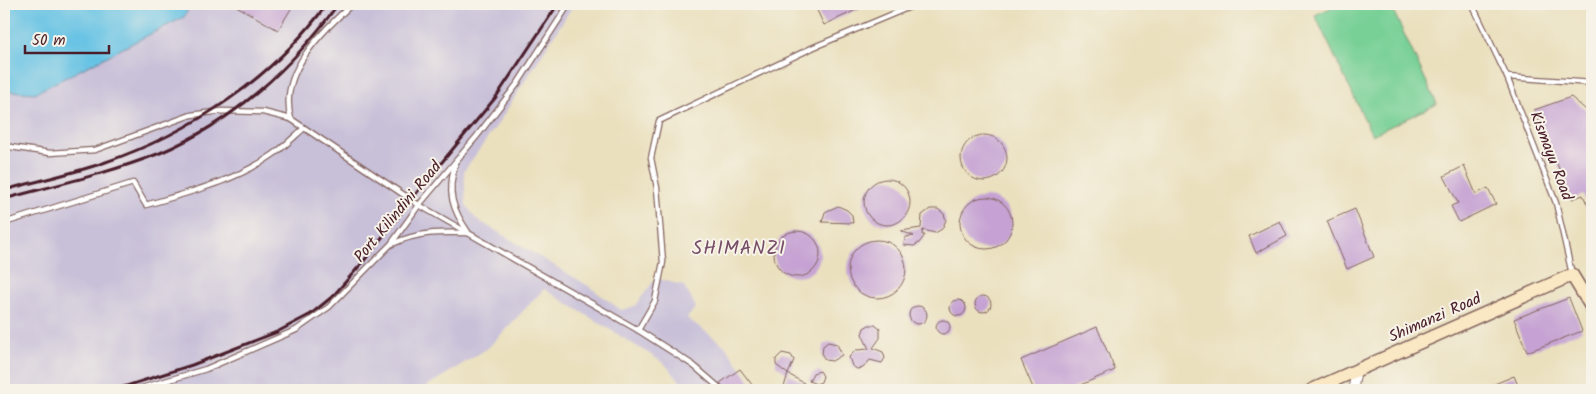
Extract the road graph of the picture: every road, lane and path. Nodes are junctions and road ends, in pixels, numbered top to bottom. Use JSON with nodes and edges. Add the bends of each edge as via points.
{"nodes":[{"id":1,"x":352,"y":4,"type":"edge"},
{"id":2,"x":569,"y":4,"type":"edge"},
{"id":3,"x":917,"y":4,"type":"edge"},
{"id":4,"x":1472,"y":4,"type":"edge"},
{"id":5,"x":1507,"y":77,"type":"junction"},
{"id":6,"x":1592,"y":83,"type":"edge"},
{"id":7,"x":291,"y":119,"type":"junction"},
{"id":8,"x":303,"y":129,"type":"junction"},
{"id":9,"x":4,"y":146,"type":"edge"},
{"id":10,"x":456,"y":161,"type":"junction"},
{"id":11,"x":419,"y":204,"type":"junction"},
{"id":12,"x":4,"y":223,"type":"edge"},
{"id":13,"x":468,"y":233,"type":"junction"},
{"id":14,"x":391,"y":244,"type":"junction"},
{"id":15,"x":1572,"y":275,"type":"junction"},
{"id":16,"x":1592,"y":308,"type":"edge"},
{"id":17,"x":638,"y":330,"type":"junction"},
{"id":18,"x":1356,"y":371,"type":"junction"},
{"id":19,"x":135,"y":390,"type":"edge"},
{"id":20,"x":722,"y":390,"type":"edge"},
{"id":21,"x":1312,"y":390,"type":"edge"},
{"id":22,"x":1354,"y":390,"type":"edge"}],
"edges":[{"from":1,"to":7,"type":"lane","via":[[320,34],[293,75],[287,98]]},
{"from":2,"to":10,"type":"lane","name":"Port Kilindini Road","via":[[518,83]]},
{"from":3,"to":17,"type":"lane","via":[[814,46],[659,121],[651,158],[664,262],[655,301]]},
{"from":4,"to":5,"type":"lane","name":"Kismayu Road"},
{"from":5,"to":6,"type":"lane"},
{"from":5,"to":15,"type":"lane","name":"Kismayu Road","via":[[1556,203]]},
{"from":7,"to":8,"type":"lane"},
{"from":7,"to":9,"type":"lane","via":[[264,112],[222,111],[191,115],[95,150],[50,153]]},
{"from":8,"to":11,"type":"lane","via":[[334,146]]},
{"from":8,"to":12,"type":"lane","via":[[253,168],[221,182],[146,205],[133,183]]},
{"from":10,"to":11,"type":"lane","name":"Port Kilindini Road"},
{"from":10,"to":13,"type":"lane","via":[[450,182],[455,213]]},
{"from":11,"to":13,"type":"lane"},
{"from":11,"to":14,"type":"lane","name":"Port Kilindini Road"},
{"from":13,"to":14,"type":"lane","via":[[411,235]]},
{"from":13,"to":17,"type":"lane"},
{"from":14,"to":19,"type":"lane","name":"Port Kilindini Road","via":[[329,308],[296,330],[206,369]]},
{"from":15,"to":16,"type":"main road"},
{"from":15,"to":18,"type":"main road","name":"Shimanzi Road"},
{"from":17,"to":20,"type":"lane","via":[[693,365]]},
{"from":18,"to":21,"type":"main road","name":"Shimanzi Road"},
{"from":18,"to":22,"type":"street"}]}
